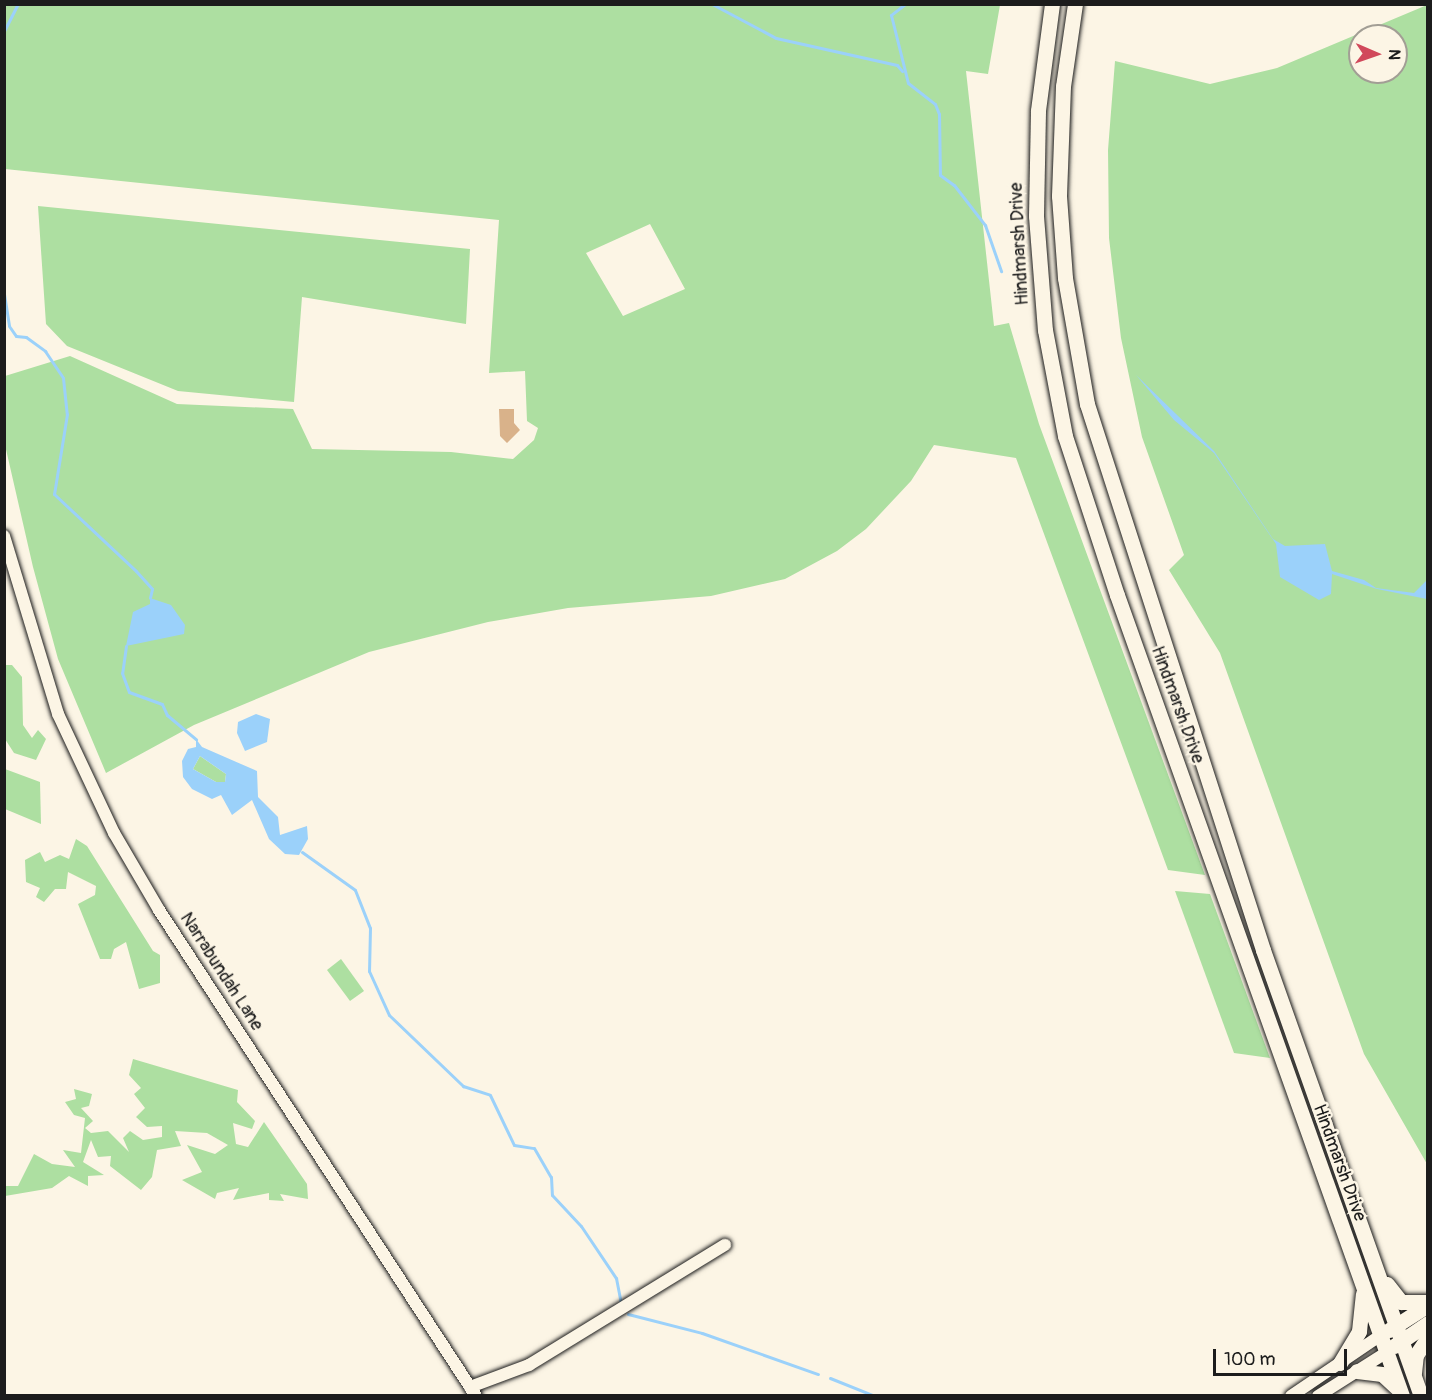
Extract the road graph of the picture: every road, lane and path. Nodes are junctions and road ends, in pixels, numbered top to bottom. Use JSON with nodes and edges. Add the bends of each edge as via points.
{"nodes":[{"id":1,"x":1052,"y":4,"type":"edge"},
{"id":2,"x":1075,"y":4,"type":"edge"},
{"id":3,"x":4,"y":536,"type":"edge"},
{"id":4,"x":1239,"y":880,"type":"junction"},
{"id":5,"x":1221,"y":887,"type":"junction"},
{"id":6,"x":1363,"y":1235,"type":"junction"},
{"id":7,"x":725,"y":1245,"type":"dead end"},
{"id":8,"x":1362,"y":1280,"type":"junction"},
{"id":9,"x":1428,"y":1304,"type":"edge"},
{"id":10,"x":1428,"y":1323,"type":"edge"},
{"id":11,"x":1396,"y":1326,"type":"junction"},
{"id":12,"x":1381,"y":1335,"type":"junction"},
{"id":13,"x":1428,"y":1337,"type":"edge"},
{"id":14,"x":1402,"y":1341,"type":"junction"},
{"id":15,"x":1387,"y":1352,"type":"junction"},
{"id":16,"x":1340,"y":1363,"type":"junction"},
{"id":17,"x":1357,"y":1371,"type":"junction"},
{"id":18,"x":1414,"y":1375,"type":"junction"},
{"id":19,"x":473,"y":1391,"type":"edge"},
{"id":20,"x":1402,"y":1394,"type":"edge"},
{"id":21,"x":1291,"y":1395,"type":"edge"},
{"id":22,"x":1318,"y":1395,"type":"edge"},
{"id":23,"x":1421,"y":1395,"type":"edge"}],
"edges":[{"from":1,"to":5,"type":"main road","name":"Hindmarsh Drive","via":[[1041,86],[1036,177],[1040,284],[1054,386],[1083,498]]},
{"from":2,"to":4,"type":"main road","name":"Hindmarsh Drive","via":[[1063,86],[1059,196],[1077,359],[1101,450]]},
{"from":3,"to":19,"type":"street","name":"Narrabundah Lane","via":[[58,714],[118,842]]},
{"from":4,"to":5,"type":"main road"},
{"from":4,"to":6,"type":"main road","name":"Hindmarsh Drive"},
{"from":5,"to":8,"type":"main road","name":"Hindmarsh Drive"},
{"from":6,"to":9,"type":"main road","via":[[1394,1297],[1411,1304]]},
{"from":6,"to":11,"type":"main road","name":"Hindmarsh Drive"},
{"from":7,"to":19,"type":"street","via":[[529,1365]]},
{"from":8,"to":12,"type":"main road","name":"Hindmarsh Drive"},
{"from":8,"to":16,"type":"main road","via":[[1361,1323]]},
{"from":9,"to":11,"type":"main road"},
{"from":10,"to":14,"type":"main road"},
{"from":11,"to":12,"type":"main road"},
{"from":11,"to":14,"type":"main road","name":"Hindmarsh Drive"},
{"from":12,"to":15,"type":"main road","name":"Hindmarsh Drive"},
{"from":12,"to":16,"type":"street"},
{"from":13,"to":18,"type":"main road","via":[[1416,1355]]},
{"from":14,"to":15,"type":"main road"},
{"from":14,"to":18,"type":"main road","name":"Hindmarsh Drive"},
{"from":15,"to":17,"type":"street"},
{"from":15,"to":20,"type":"main road","name":"Hindmarsh Drive"},
{"from":16,"to":21,"type":"street"},
{"from":17,"to":20,"type":"main road","via":[[1382,1374]]},
{"from":17,"to":22,"type":"street"},
{"from":18,"to":23,"type":"main road","name":"Hindmarsh Drive"}]}
